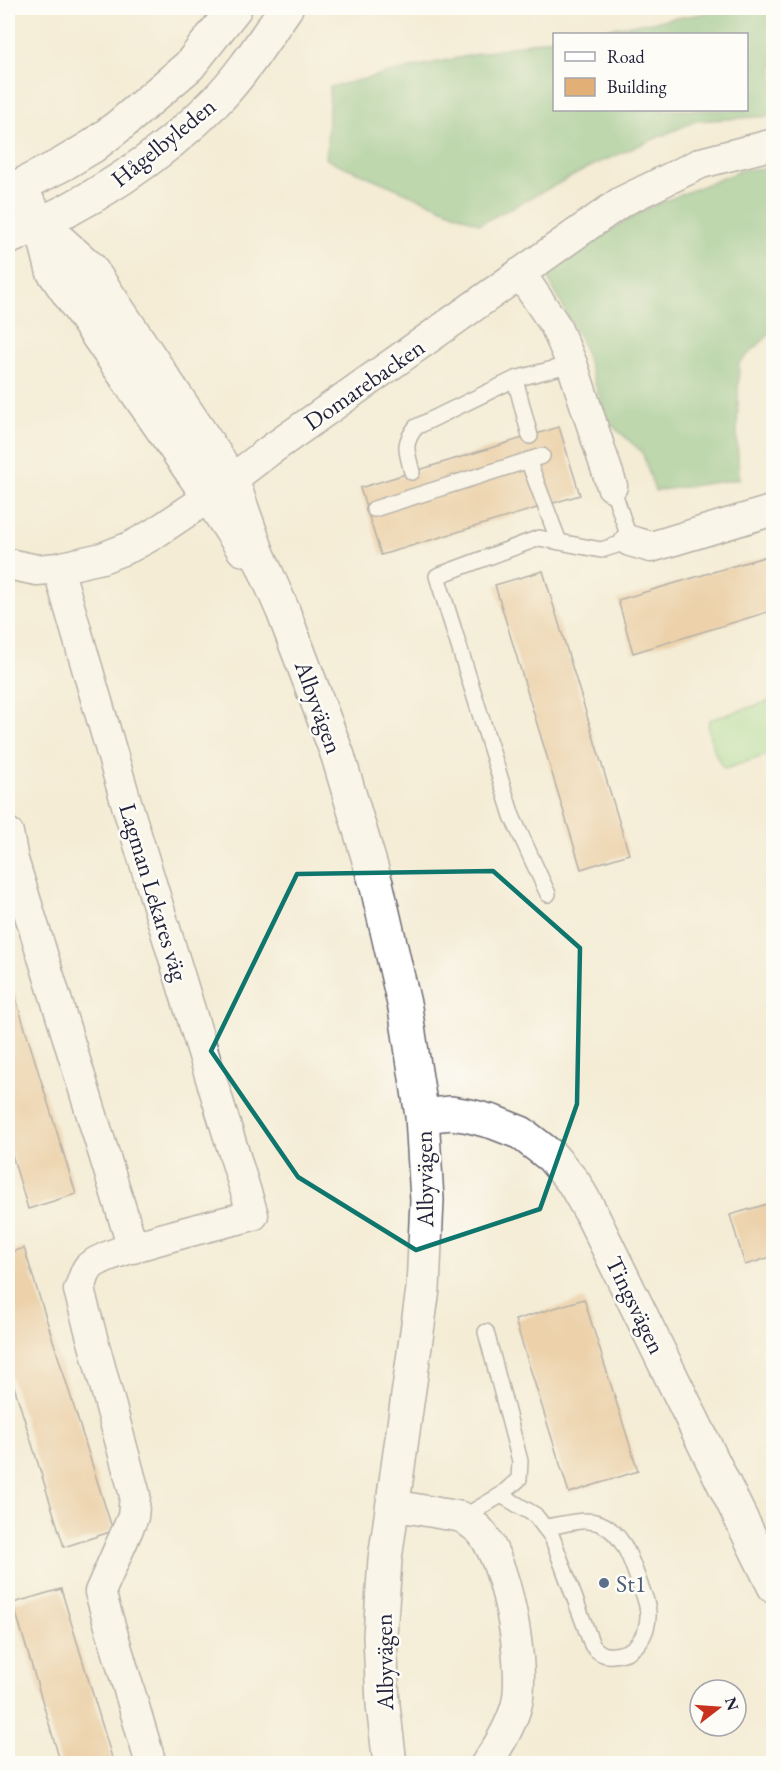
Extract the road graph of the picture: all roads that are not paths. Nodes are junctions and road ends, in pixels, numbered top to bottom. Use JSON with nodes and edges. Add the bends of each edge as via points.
{"nodes":[{"id":1,"x":235,"y":8,"type":"edge"},
{"id":2,"x":286,"y":8,"type":"edge"},
{"id":3,"x":774,"y":144,"type":"edge"},
{"id":4,"x":13,"y":190,"type":"edge"},
{"id":5,"x":41,"y":224,"type":"junction"},
{"id":6,"x":8,"y":238,"type":"edge"},
{"id":7,"x":520,"y":273,"type":"junction"},
{"id":8,"x":572,"y":364,"type":"junction"},
{"id":9,"x":515,"y":380,"type":"junction"},
{"id":10,"x":530,"y":436,"type":"dead end"},
{"id":11,"x":412,"y":472,"type":"dead end"},
{"id":12,"x":612,"y":486,"type":"joint"},
{"id":13,"x":221,"y":488,"type":"junction"},
{"id":14,"x":374,"y":509,"type":"dead end"},
{"id":15,"x":774,"y":510,"type":"edge"},
{"id":16,"x":630,"y":541,"type":"junction"},
{"id":17,"x":559,"y":542,"type":"junction"},
{"id":18,"x":8,"y":564,"type":"edge"},
{"id":19,"x":58,"y":568,"type":"junction"},
{"id":20,"x":8,"y":833,"type":"edge"},
{"id":21,"x":548,"y":894,"type":"dead end"},
{"id":22,"x":422,"y":1116,"type":"junction"},
{"id":23,"x":133,"y":1248,"type":"junction"},
{"id":24,"x":486,"y":1332,"type":"dead end"},
{"id":25,"x":501,"y":1495,"type":"junction"},
{"id":26,"x":393,"y":1505,"type":"junction"},
{"id":27,"x":462,"y":1518,"type":"junction"},
{"id":28,"x":544,"y":1527,"type":"junction"},
{"id":29,"x":774,"y":1586,"type":"edge"},
{"id":30,"x":151,"y":1764,"type":"edge"},
{"id":31,"x":390,"y":1764,"type":"edge"},
{"id":32,"x":486,"y":1764,"type":"edge"}],
"edges":[{"from":1,"to":4,"type":"street","name":"Hågelbyleden","via":[[189,66],[152,99],[93,146]]},
{"from":2,"to":5,"type":"street","name":"Hågelbyleden","via":[[218,99],[173,140],[120,180]]},
{"from":3,"to":7,"type":"street","name":"Domarebacken","via":[[701,162],[666,179],[621,202]]},
{"from":4,"to":5,"type":"street","name":"Albyvägen"},
{"from":5,"to":6,"type":"street","name":"Hågelbyleden"},
{"from":5,"to":13,"type":"street","name":"Albyvägen","via":[[90,268]]},
{"from":7,"to":8,"type":"street","via":[[555,325]]},
{"from":7,"to":13,"type":"street","name":"Domarebacken"},
{"from":8,"to":9,"type":"lane"},
{"from":8,"to":12,"type":"street"},
{"from":9,"to":10,"type":"lane"},
{"from":9,"to":11,"type":"lane","via":[[416,427],[405,447]]},
{"from":12,"to":16,"type":"lane"},
{"from":13,"to":19,"type":"street","via":[[130,547]]},
{"from":13,"to":22,"type":"street","name":"Albyvägen","via":[[258,554],[339,756],[405,1008]]},
{"from":14,"to":17,"type":"lane","via":[[535,458]]},
{"from":15,"to":16,"type":"street","via":[[651,547]]},
{"from":16,"to":17,"type":"lane","via":[[601,550]]},
{"from":17,"to":21,"type":"lane","via":[[539,538],[437,576],[512,816]]},
{"from":18,"to":19,"type":"street","via":[[37,570]]},
{"from":19,"to":23,"type":"street","name":"Lagman Lekares väg","via":[[253,1215]]},
{"from":20,"to":23,"type":"street"},
{"from":22,"to":26,"type":"street","name":"Albyvägen","via":[[427,1200],[423,1289]]},
{"from":22,"to":29,"type":"street","name":"Tingsvägen","via":[[471,1116],[521,1133],[552,1157],[574,1183]]},
{"from":23,"to":30,"type":"street","via":[[100,1259],[88,1269],[79,1290],[135,1495],[133,1517],[100,1592]]},
{"from":24,"to":25,"type":"lane","via":[[520,1461],[519,1479]]},
{"from":25,"to":27,"type":"lane"},
{"from":25,"to":28,"type":"lane","via":[[535,1515]]},
{"from":26,"to":27,"type":"street"},
{"from":26,"to":31,"type":"street","name":"Albyvägen","via":[[380,1636]]},
{"from":27,"to":32,"type":"street","via":[[487,1539],[507,1592],[517,1637],[516,1706]]},
{"from":28,"to":28,"type":"lane","via":[[552,1537],[592,1645],[600,1654],[612,1656],[637,1646],[645,1634],[647,1605],[630,1556],[617,1536],[597,1522]]}]}
